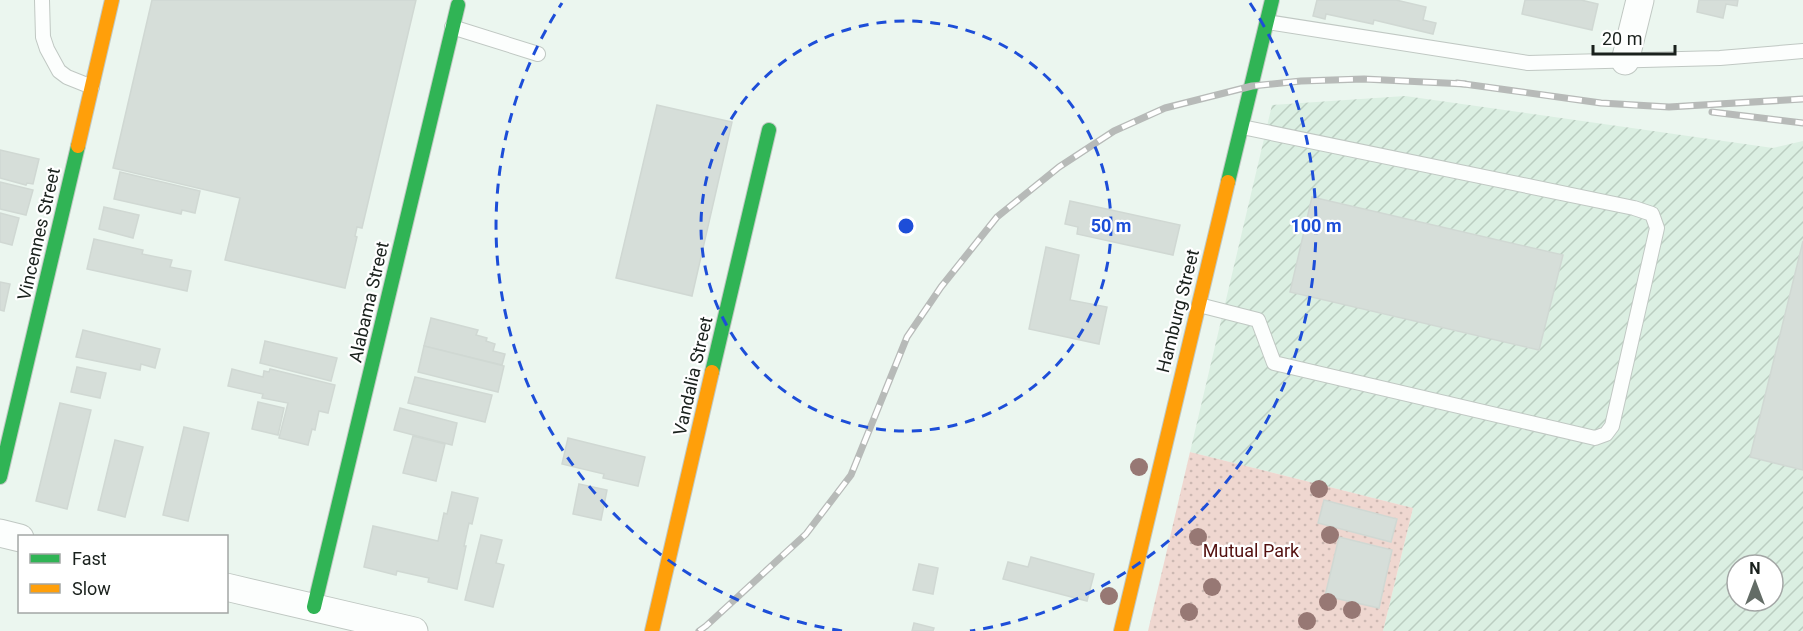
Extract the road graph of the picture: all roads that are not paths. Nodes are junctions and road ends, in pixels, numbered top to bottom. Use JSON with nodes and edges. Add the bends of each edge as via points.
{"nodes":[{"id":1,"x":42,"y":0,"type":"edge"},
{"id":2,"x":112,"y":0,"type":"edge"},
{"id":3,"x":1272,"y":0,"type":"edge"},
{"id":4,"x":1640,"y":0,"type":"edge"},
{"id":5,"x":458,"y":4,"type":"dead end"},
{"id":6,"x":1267,"y":22,"type":"junction"},
{"id":7,"x":452,"y":27,"type":"junction"},
{"id":8,"x":1803,"y":51,"type":"edge"},
{"id":9,"x":538,"y":54,"type":"dead end"},
{"id":10,"x":1625,"y":61,"type":"junction"},
{"id":11,"x":92,"y":87,"type":"junction"},
{"id":12,"x":1242,"y":127,"type":"junction"},
{"id":13,"x":769,"y":130,"type":"dead end"},
{"id":14,"x":1198,"y":305,"type":"junction"},
{"id":15,"x":0,"y":477,"type":"edge"},
{"id":16,"x":0,"y":533,"type":"edge"},
{"id":17,"x":18,"y":538,"type":"edge"},
{"id":18,"x":228,"y":587,"type":"edge"},
{"id":19,"x":314,"y":608,"type":"junction"},
{"id":20,"x":414,"y":631,"type":"edge"},
{"id":21,"x":651,"y":631,"type":"edge"},
{"id":22,"x":1121,"y":631,"type":"edge"}],
"edges":[{"from":1,"to":11,"type":"lane","via":[[43,37],[59,71]]},
{"from":2,"to":11,"type":"street","name":"Vincennes Street"},
{"from":3,"to":6,"type":"street","name":"Hamburg Street"},
{"from":4,"to":10,"type":"street"},
{"from":5,"to":7,"type":"street","name":"Alabama Street"},
{"from":6,"to":10,"type":"lane","via":[[1528,63]]},
{"from":6,"to":12,"type":"street","name":"Hamburg Street"},
{"from":7,"to":9,"type":"lane"},
{"from":7,"to":19,"type":"street","name":"Alabama Street"},
{"from":8,"to":10,"type":"lane"},
{"from":11,"to":15,"type":"street","name":"Vincennes Street"},
{"from":12,"to":14,"type":"street","name":"Hamburg Street"},
{"from":12,"to":14,"type":"lane","via":[[1652,214],[1657,228],[1612,426],[1606,434],[1595,438],[1274,363],[1258,320]]},
{"from":13,"to":21,"type":"street","name":"Vandalia Street"},
{"from":14,"to":22,"type":"street","name":"Hamburg Street"},
{"from":16,"to":17,"type":"street"},
{"from":18,"to":19,"type":"street"},
{"from":19,"to":20,"type":"street"}]}
